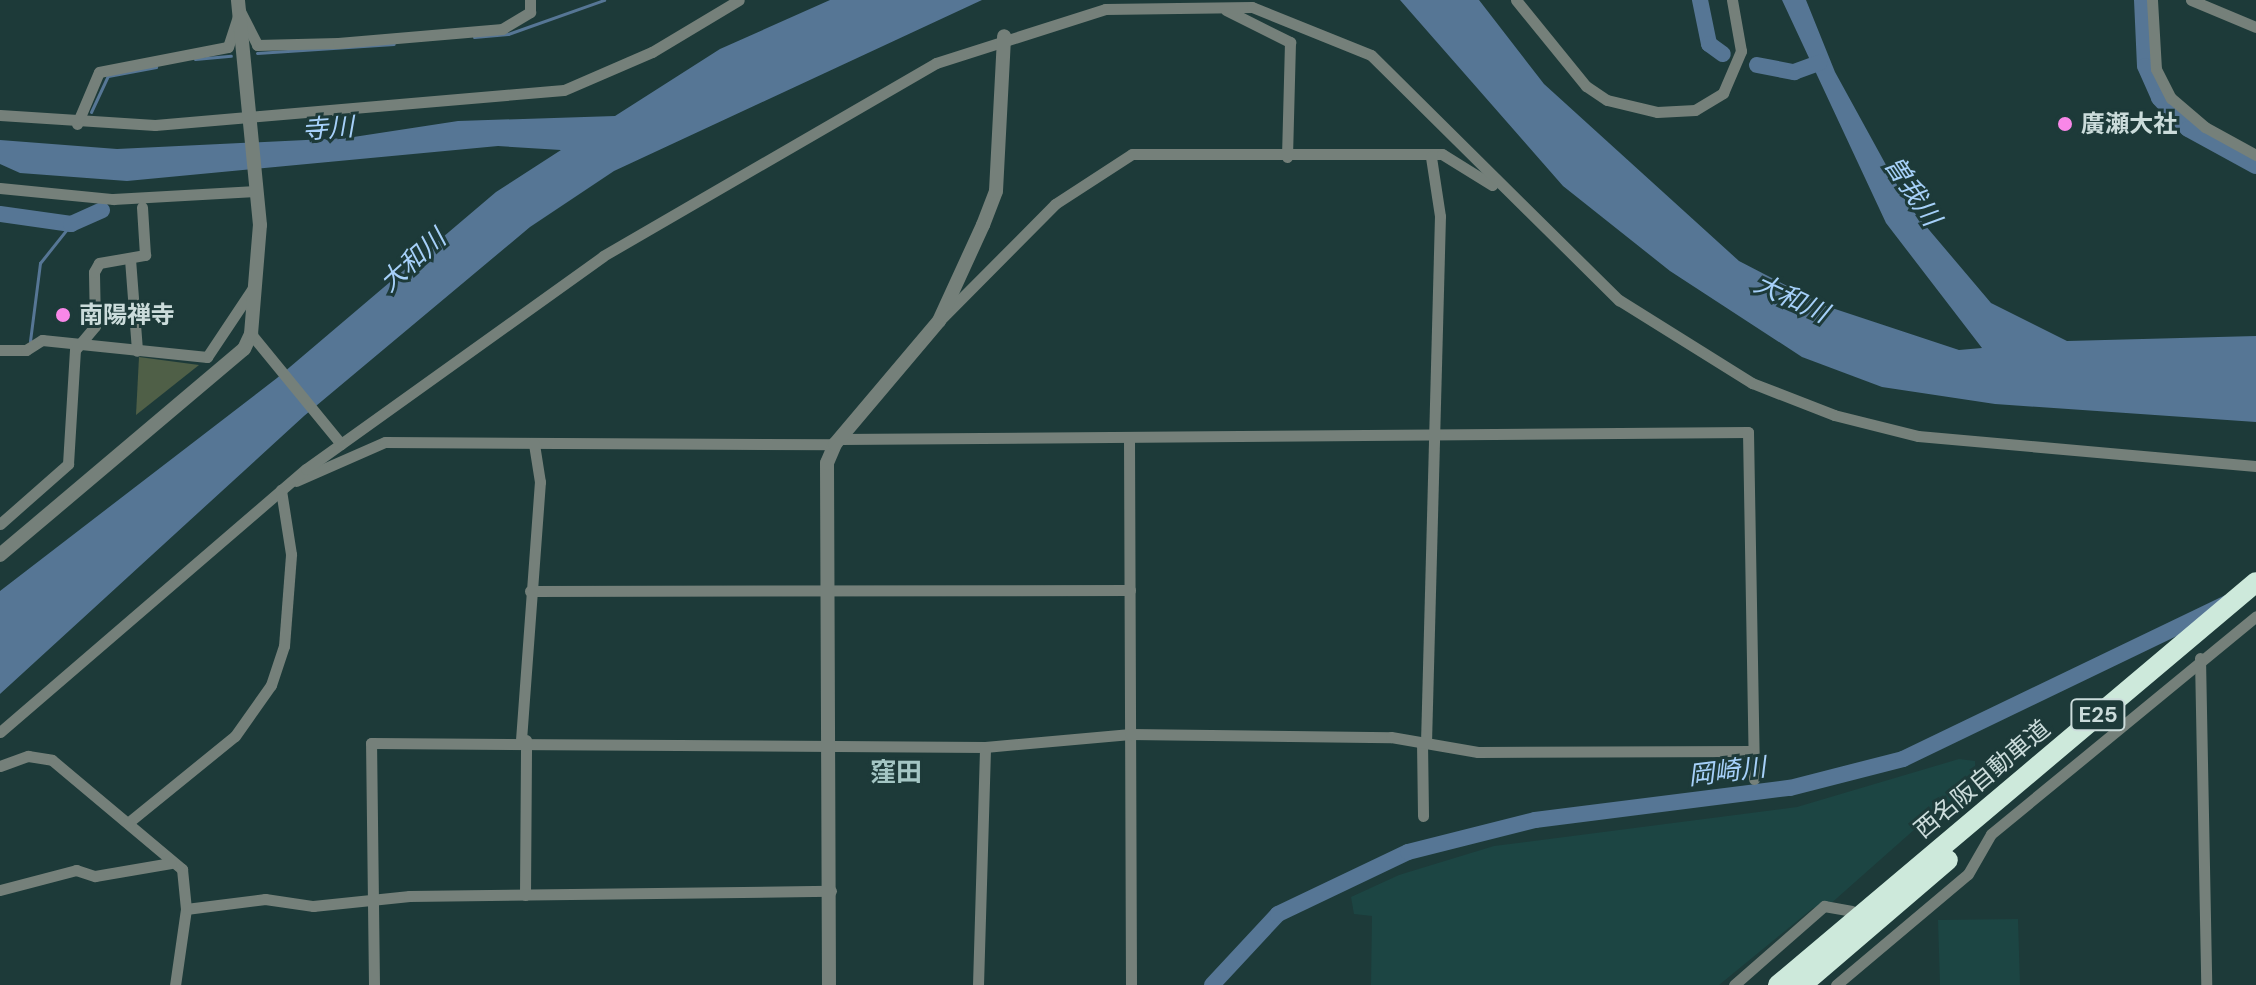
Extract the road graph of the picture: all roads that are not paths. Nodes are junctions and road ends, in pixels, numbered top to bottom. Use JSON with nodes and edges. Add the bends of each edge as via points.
{"nodes":[{"id":1,"x":530,"y":0,"type":"edge"},
{"id":2,"x":739,"y":0,"type":"edge"},
{"id":3,"x":1516,"y":0,"type":"edge"},
{"id":4,"x":1732,"y":0,"type":"edge"},
{"id":5,"x":2152,"y":0,"type":"edge"},
{"id":6,"x":2191,"y":0,"type":"edge"},
{"id":7,"x":1210,"y":2,"type":"edge"},
{"id":8,"x":239,"y":5,"type":"edge"},
{"id":9,"x":2256,"y":27,"type":"edge"},
{"id":10,"x":1004,"y":36,"type":"junction"},
{"id":11,"x":0,"y":115,"type":"edge"},
{"id":12,"x":250,"y":118,"type":"junction"},
{"id":13,"x":77,"y":124,"type":"junction"},
{"id":14,"x":2256,"y":155,"type":"edge"},
{"id":15,"x":1287,"y":157,"type":"junction"},
{"id":16,"x":1431,"y":157,"type":"junction"},
{"id":17,"x":0,"y":188,"type":"edge"},
{"id":18,"x":257,"y":189,"type":"junction"},
{"id":19,"x":185,"y":196,"type":"junction"},
{"id":20,"x":108,"y":199,"type":"junction"},
{"id":21,"x":1518,"y":205,"type":"junction"},
{"id":22,"x":142,"y":207,"type":"junction"},
{"id":23,"x":130,"y":259,"type":"junction"},
{"id":24,"x":257,"y":283,"type":"junction"},
{"id":25,"x":939,"y":321,"type":"junction"},
{"id":26,"x":251,"y":334,"type":"junction"},
{"id":27,"x":81,"y":343,"type":"junction"},
{"id":28,"x":0,"y":350,"type":"edge"},
{"id":29,"x":137,"y":351,"type":"junction"},
{"id":30,"x":1438,"y":437,"type":"junction"},
{"id":31,"x":1129,"y":438,"type":"junction"},
{"id":32,"x":339,"y":441,"type":"junction"},
{"id":33,"x":837,"y":442,"type":"junction"},
{"id":34,"x":534,"y":443,"type":"junction"},
{"id":35,"x":2256,"y":466,"type":"edge"},
{"id":36,"x":286,"y":486,"type":"junction"},
{"id":37,"x":0,"y":524,"type":"edge"},
{"id":38,"x":0,"y":555,"type":"edge"},
{"id":39,"x":2256,"y":582,"type":"edge"},
{"id":40,"x":1130,"y":590,"type":"junction"},
{"id":41,"x":530,"y":591,"type":"junction"},
{"id":42,"x":829,"y":594,"type":"junction"},
{"id":43,"x":2256,"y":599,"type":"edge"},
{"id":44,"x":2256,"y":616,"type":"edge"},
{"id":45,"x":2200,"y":658,"type":"junction"},
{"id":46,"x":0,"y":732,"type":"edge"},
{"id":47,"x":1130,"y":734,"type":"junction"},
{"id":48,"x":524,"y":740,"type":"junction"},
{"id":49,"x":1424,"y":742,"type":"junction"},
{"id":50,"x":830,"y":743,"type":"junction"},
{"id":51,"x":985,"y":747,"type":"junction"},
{"id":52,"x":1753,"y":751,"type":"junction"},
{"id":53,"x":0,"y":766,"type":"edge"},
{"id":54,"x":1754,"y":779,"type":"dead end"},
{"id":55,"x":1423,"y":816,"type":"dead end"},
{"id":56,"x":129,"y":822,"type":"junction"},
{"id":57,"x":1945,"y":853,"type":"junction"},
{"id":58,"x":171,"y":863,"type":"junction"},
{"id":59,"x":0,"y":890,"type":"edge"},
{"id":60,"x":831,"y":891,"type":"junction"},
{"id":61,"x":525,"y":895,"type":"junction"},
{"id":62,"x":373,"y":900,"type":"junction"},
{"id":63,"x":186,"y":909,"type":"junction"},
{"id":64,"x":1852,"y":911,"type":"dead end"},
{"id":65,"x":1904,"y":912,"type":"dead end"},
{"id":66,"x":1922,"y":913,"type":"junction"},
{"id":67,"x":175,"y":985,"type":"edge"},
{"id":68,"x":374,"y":985,"type":"edge"},
{"id":69,"x":829,"y":985,"type":"edge"},
{"id":70,"x":978,"y":985,"type":"edge"},
{"id":71,"x":1131,"y":985,"type":"edge"},
{"id":72,"x":1734,"y":985,"type":"edge"},
{"id":73,"x":1778,"y":985,"type":"edge"},
{"id":74,"x":1802,"y":985,"type":"edge"},
{"id":75,"x":1836,"y":985,"type":"edge"},
{"id":76,"x":2206,"y":985,"type":"edge"}],
"edges":[{"from":1,"to":8,"type":"street","via":[[530,12],[502,29],[292,45],[257,45]]},
{"from":2,"to":12,"type":"street","via":[[641,58],[564,90]]},
{"from":3,"to":4,"type":"street","via":[[1586,86],[1607,100],[1657,112],[1695,110],[1723,93],[1741,51]]},
{"from":5,"to":14,"type":"street","via":[[2156,69],[2171,98],[2205,127]]},
{"from":6,"to":9,"type":"street"},
{"from":7,"to":10,"type":"street","via":[[1105,9]]},
{"from":7,"to":15,"type":"street","via":[[1290,42]]},
{"from":7,"to":21,"type":"street","via":[[1252,7],[1371,55]]},
{"from":8,"to":12,"type":"street"},
{"from":8,"to":13,"type":"street","via":[[228,47],[99,72]]},
{"from":10,"to":25,"type":"street","via":[[996,191]]},
{"from":10,"to":32,"type":"street","via":[[869,98],[603,256]]},
{"from":11,"to":13,"type":"street"},
{"from":12,"to":13,"type":"street"},
{"from":12,"to":18,"type":"street"},
{"from":15,"to":16,"type":"street"},
{"from":15,"to":25,"type":"street","via":[[1132,154],[1055,204]]},
{"from":16,"to":21,"type":"street","via":[[1442,154]]},
{"from":16,"to":30,"type":"street","via":[[1440,216]]},
{"from":17,"to":20,"type":"street"},
{"from":18,"to":19,"type":"street"},
{"from":18,"to":24,"type":"street"},
{"from":19,"to":20,"type":"street"},
{"from":19,"to":22,"type":"street"},
{"from":20,"to":22,"type":"street"},
{"from":21,"to":35,"type":"street","via":[[1619,300],[1686,346],[1834,415],[1995,446]]},
{"from":22,"to":23,"type":"street","via":[[145,255]]},
{"from":23,"to":27,"type":"street","via":[[96,266],[95,326]]},
{"from":23,"to":29,"type":"street"},
{"from":24,"to":26,"type":"street"},
{"from":24,"to":29,"type":"street","via":[[207,357]]},
{"from":25,"to":33,"type":"street"},
{"from":26,"to":32,"type":"street"},
{"from":26,"to":38,"type":"street","via":[[244,349]]},
{"from":27,"to":28,"type":"street","via":[[42,340],[26,350]]},
{"from":27,"to":29,"type":"street"},
{"from":27,"to":37,"type":"street","via":[[68,464]]},
{"from":30,"to":31,"type":"street"},
{"from":30,"to":49,"type":"street"},
{"from":30,"to":52,"type":"street","via":[[1748,432]]},
{"from":31,"to":33,"type":"street"},
{"from":31,"to":40,"type":"street"},
{"from":32,"to":36,"type":"street"},
{"from":33,"to":34,"type":"street"},
{"from":33,"to":42,"type":"street","via":[[826,472]]},
{"from":34,"to":36,"type":"street","via":[[385,442]]},
{"from":34,"to":41,"type":"street","via":[[540,482]]},
{"from":36,"to":46,"type":"street"},
{"from":36,"to":56,"type":"street","via":[[291,554],[284,646],[271,685],[235,736]]},
{"from":39,"to":57,"type":"highway","name":"西名阪自動車道","number":"E25"},
{"from":40,"to":42,"type":"street"},
{"from":40,"to":47,"type":"street"},
{"from":41,"to":42,"type":"street"},
{"from":41,"to":48,"type":"street"},
{"from":42,"to":50,"type":"street"},
{"from":43,"to":57,"type":"highway","name":"西名阪自動車道","number":"E25"},
{"from":44,"to":45,"type":"street"},
{"from":45,"to":66,"type":"street","via":[[1991,834],[1973,869]]},
{"from":45,"to":76,"type":"street"},
{"from":47,"to":49,"type":"street"},
{"from":47,"to":51,"type":"street"},
{"from":47,"to":71,"type":"street"},
{"from":48,"to":50,"type":"street"},
{"from":48,"to":61,"type":"street"},
{"from":48,"to":62,"type":"street","via":[[371,743]]},
{"from":49,"to":52,"type":"street","via":[[1478,752]]},
{"from":49,"to":55,"type":"street"},
{"from":50,"to":51,"type":"street"},
{"from":50,"to":60,"type":"street"},
{"from":51,"to":70,"type":"street"},
{"from":52,"to":54,"type":"street"},
{"from":53,"to":56,"type":"street","via":[[28,756],[52,760]]},
{"from":56,"to":58,"type":"street"},
{"from":57,"to":73,"type":"highway","name":"西名阪自動車道","number":"E25"},
{"from":57,"to":74,"type":"highway","name":"西名阪自動車道","number":"E25"},
{"from":58,"to":59,"type":"street","via":[[95,876],[76,870]]},
{"from":58,"to":63,"type":"street","via":[[182,869]]},
{"from":60,"to":61,"type":"street"},
{"from":60,"to":69,"type":"street"},
{"from":61,"to":62,"type":"street"},
{"from":62,"to":63,"type":"street","via":[[313,906],[265,899]]},
{"from":62,"to":68,"type":"street"},
{"from":63,"to":67,"type":"street"},
{"from":64,"to":72,"type":"street","via":[[1824,906]]},
{"from":65,"to":66,"type":"street"},
{"from":66,"to":75,"type":"street"}]}
